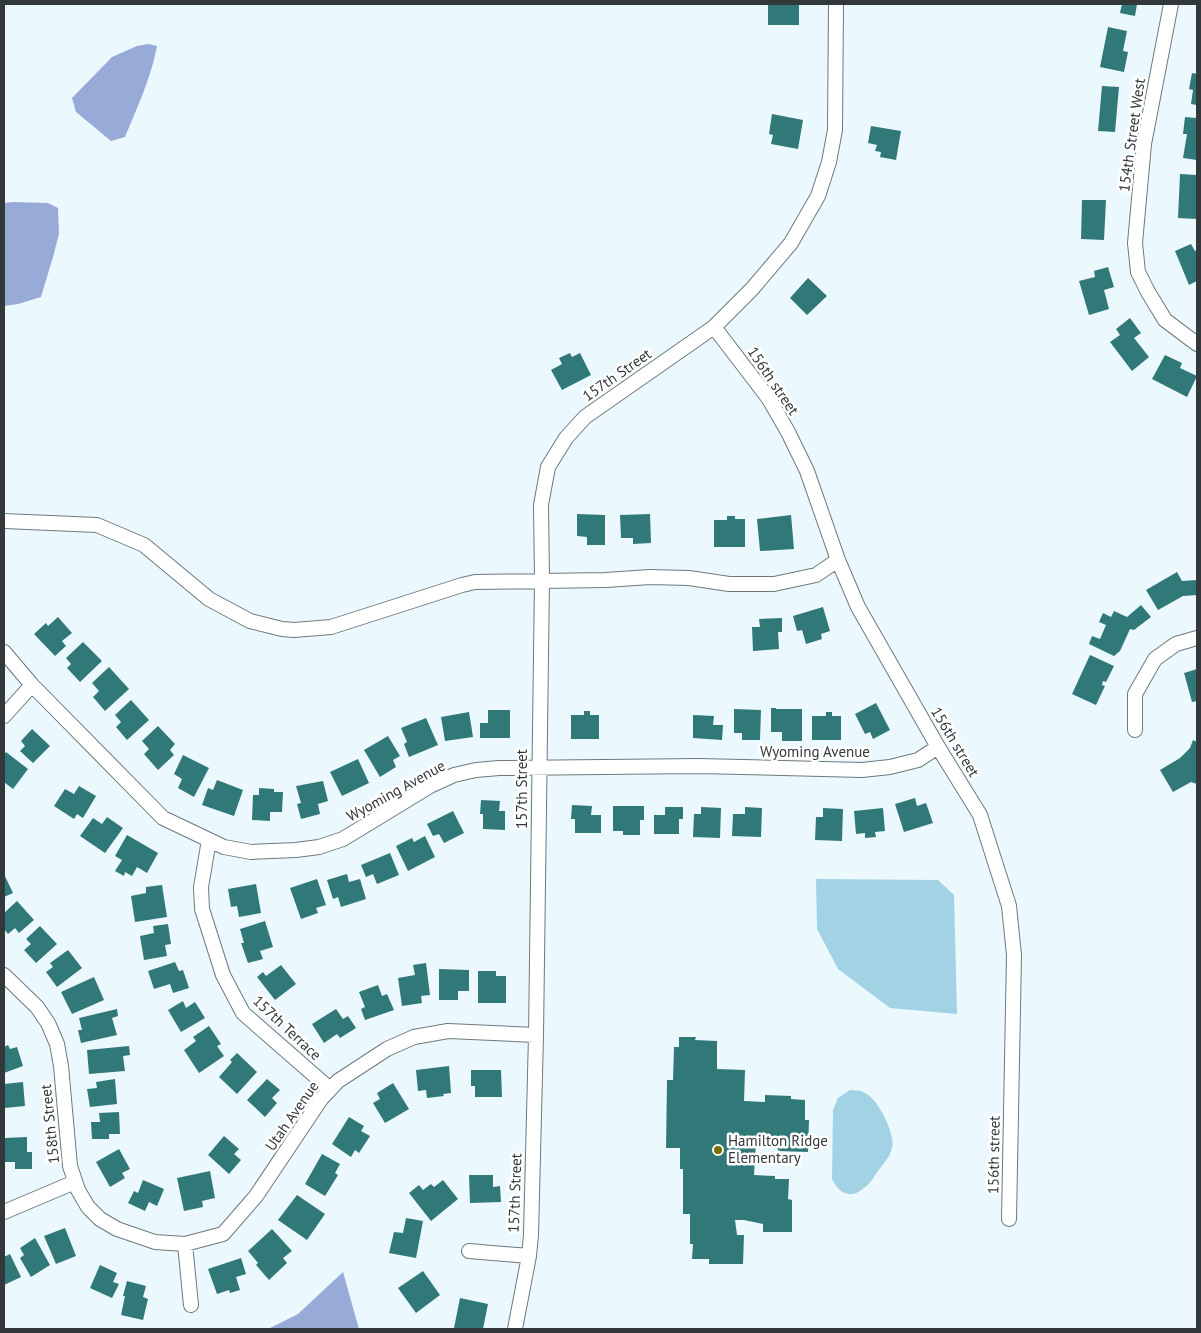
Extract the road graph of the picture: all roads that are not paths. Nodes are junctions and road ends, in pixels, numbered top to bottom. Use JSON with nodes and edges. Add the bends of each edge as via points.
{"nodes":[{"id":1,"x":836,"y":4,"type":"edge"},
{"id":2,"x":1171,"y":4,"type":"edge"},
{"id":3,"x":714,"y":326,"type":"junction"},
{"id":4,"x":1197,"y":344,"type":"edge"},
{"id":5,"x":4,"y":521,"type":"edge"},
{"id":6,"x":838,"y":560,"type":"junction"},
{"id":7,"x":542,"y":580,"type":"junction"},
{"id":8,"x":1197,"y":638,"type":"edge"},
{"id":9,"x":4,"y":652,"type":"edge"},
{"id":10,"x":32,"y":685,"type":"junction"},
{"id":11,"x":4,"y":716,"type":"edge"},
{"id":12,"x":1135,"y":730,"type":"dead end"},
{"id":13,"x":938,"y":747,"type":"junction"},
{"id":14,"x":538,"y":768,"type":"junction"},
{"id":15,"x":209,"y":840,"type":"junction"},
{"id":16,"x":4,"y":975,"type":"edge"},
{"id":17,"x":536,"y":1035,"type":"junction"},
{"id":18,"x":330,"y":1089,"type":"junction"},
{"id":19,"x":75,"y":1182,"type":"junction"},
{"id":20,"x":4,"y":1212,"type":"edge"},
{"id":21,"x":1009,"y":1219,"type":"dead end"},
{"id":22,"x":185,"y":1244,"type":"junction"},
{"id":23,"x":469,"y":1251,"type":"dead end"},
{"id":24,"x":529,"y":1256,"type":"junction"},
{"id":25,"x":191,"y":1305,"type":"dead end"},
{"id":26,"x":515,"y":1329,"type":"edge"}],
"edges":[{"from":1,"to":3,"type":"street","name":"157th Street","via":[[835,130],[830,162],[818,196],[791,243],[752,289]]},
{"from":2,"to":4,"type":"street","name":"154th Street West","via":[[1144,144],[1135,243],[1138,272],[1165,320]]},
{"from":3,"to":6,"type":"street","name":"156th street","via":[[769,399],[788,432],[807,471]]},
{"from":3,"to":7,"type":"street","name":"157th Street","via":[[585,417],[566,438],[548,467],[541,505]]},
{"from":5,"to":7,"type":"street","via":[[97,524],[144,545],[209,599],[250,621],[294,630],[331,627],[475,582]]},
{"from":6,"to":7,"type":"street","via":[[816,575],[774,584],[729,584],[650,577]]},
{"from":6,"to":13,"type":"street","name":"156th street","via":[[858,607]]},
{"from":7,"to":14,"type":"street","name":"157th Street"},
{"from":8,"to":12,"type":"street","via":[[1176,644],[1155,659],[1135,694]]},
{"from":9,"to":10,"type":"street","name":"Wyoming Avenue"},
{"from":10,"to":11,"type":"street"},
{"from":10,"to":15,"type":"street","name":"Wyoming Avenue","via":[[163,818]]},
{"from":13,"to":14,"type":"street","name":"Wyoming Avenue","via":[[918,760],[862,770],[699,766]]},
{"from":13,"to":21,"type":"street","name":"156th street","via":[[980,815],[1009,906],[1014,955]]},
{"from":14,"to":15,"type":"street","name":"Wyoming Avenue","via":[[499,768],[454,775],[343,839],[319,847],[251,852],[224,847]]},
{"from":14,"to":17,"type":"street","name":"157th Street"},
{"from":15,"to":18,"type":"street","name":"157th Terrace","via":[[201,886],[202,908],[223,975],[243,1013]]},
{"from":16,"to":19,"type":"street","name":"158th Street","via":[[37,1007],[57,1044],[68,1153]]},
{"from":17,"to":18,"type":"street","name":"Utah Avenue","via":[[448,1031],[414,1037],[387,1049],[338,1080]]},
{"from":17,"to":24,"type":"street","name":"157th Street"},
{"from":18,"to":22,"type":"street","name":"Utah Avenue","via":[[256,1196],[223,1234]]},
{"from":19,"to":20,"type":"street"},
{"from":19,"to":22,"type":"street","name":"158th Street","via":[[88,1207],[117,1229],[156,1242]]},
{"from":22,"to":25,"type":"street"},
{"from":23,"to":24,"type":"street"},
{"from":24,"to":26,"type":"street","name":"157th Street"}]}
